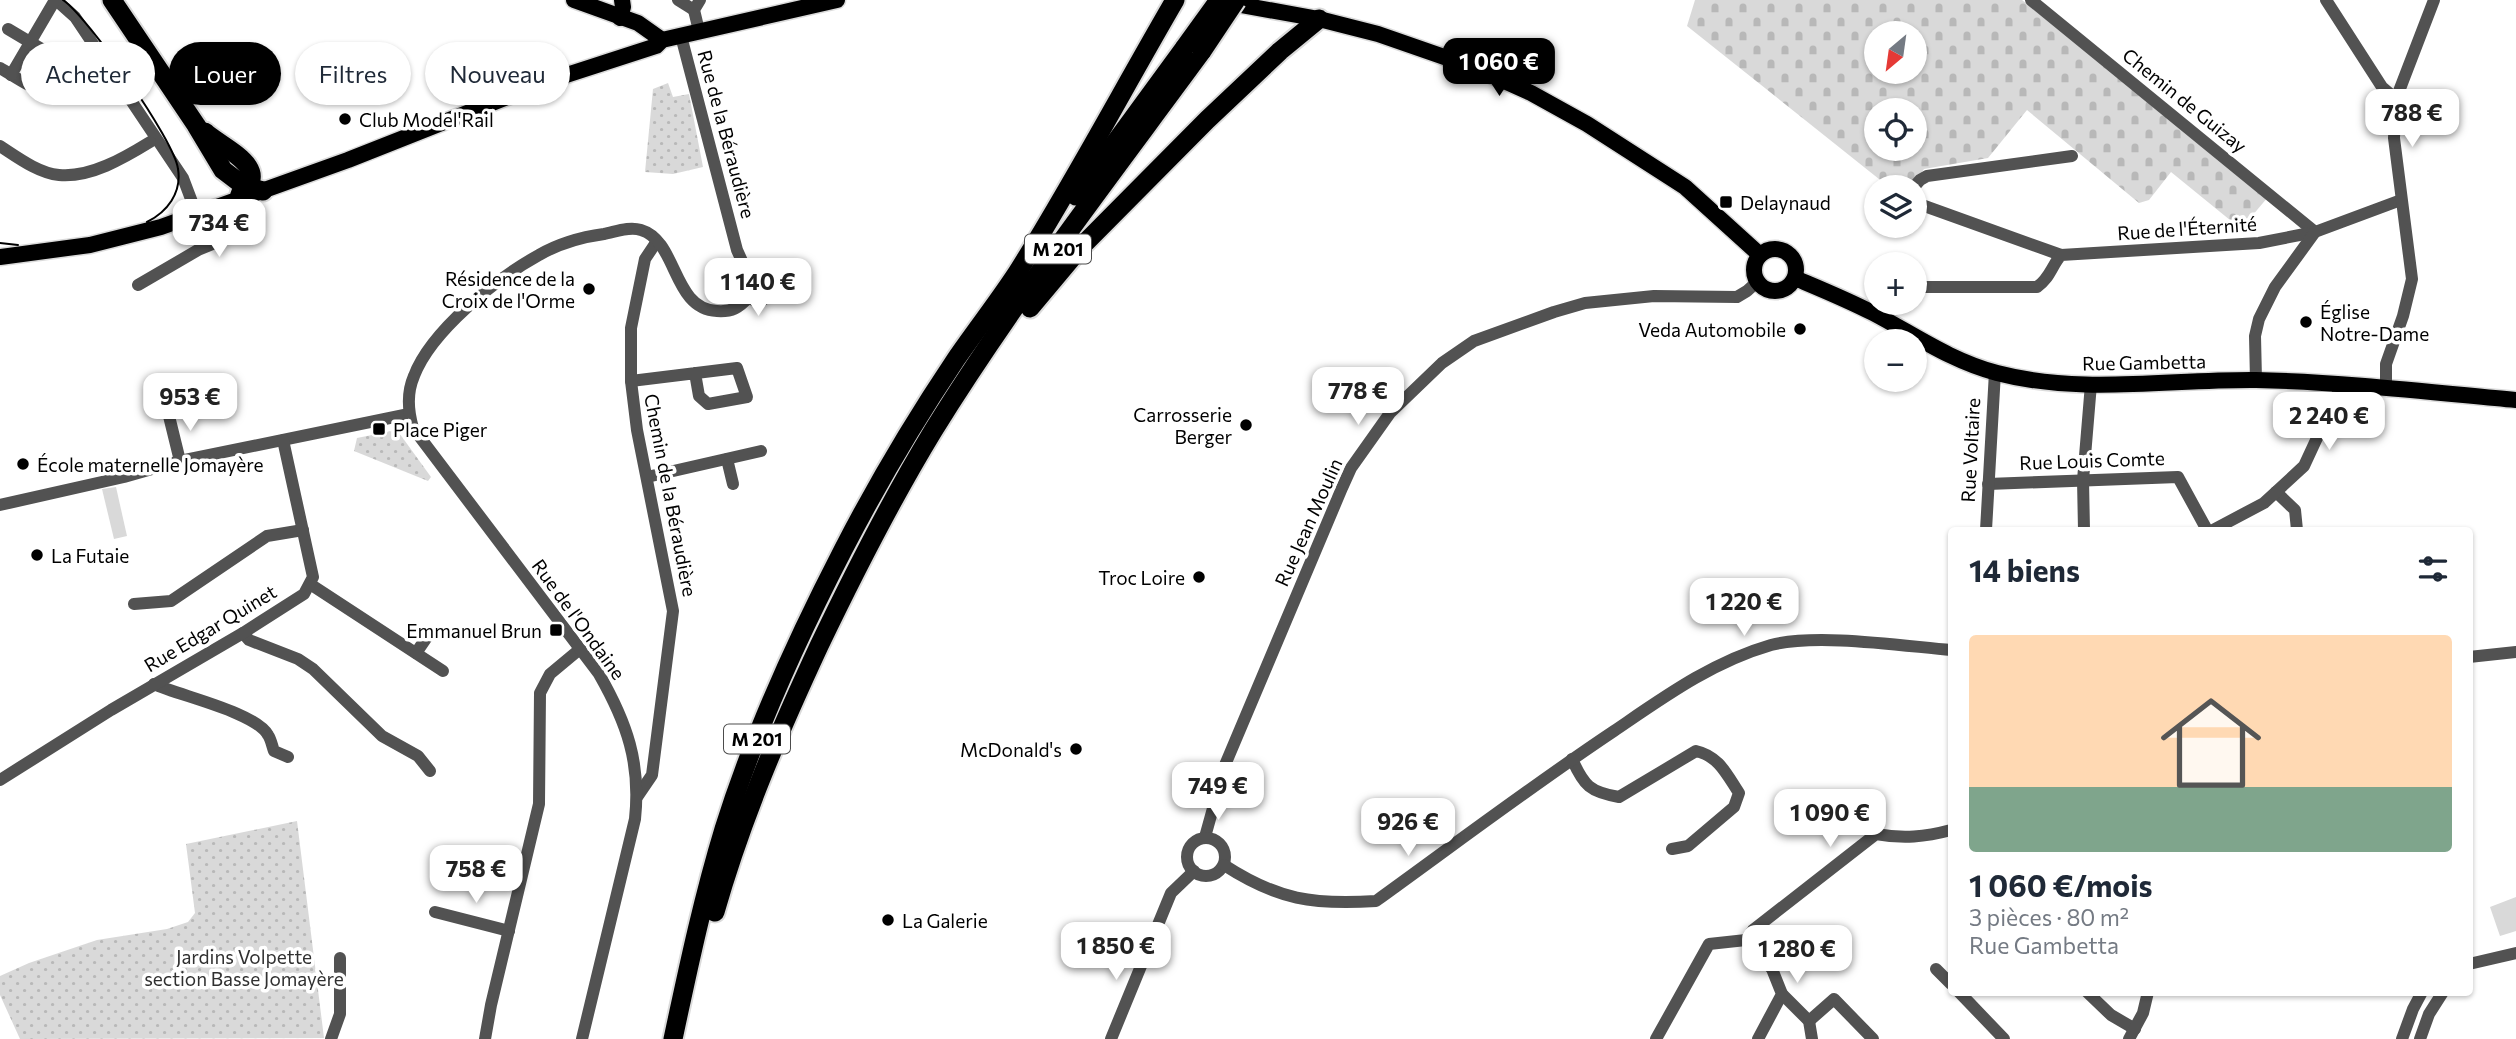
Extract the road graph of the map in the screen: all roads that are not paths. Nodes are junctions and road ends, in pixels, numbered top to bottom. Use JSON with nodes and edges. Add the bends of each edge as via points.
{"nodes":[{"id":1,"x":55,"y":0,"type":"edge"},
{"id":2,"x":112,"y":0,"type":"edge"},
{"id":3,"x":573,"y":0,"type":"edge"},
{"id":4,"x":622,"y":0,"type":"edge"},
{"id":5,"x":678,"y":0,"type":"edge"},
{"id":6,"x":837,"y":0,"type":"edge"},
{"id":7,"x":1175,"y":0,"type":"edge"},
{"id":8,"x":1211,"y":0,"type":"edge"},
{"id":9,"x":1219,"y":0,"type":"edge"},
{"id":10,"x":1237,"y":0,"type":"edge"},
{"id":11,"x":1245,"y":0,"type":"edge"},
{"id":12,"x":2031,"y":0,"type":"edge"},
{"id":13,"x":2326,"y":0,"type":"edge"},
{"id":14,"x":2434,"y":0,"type":"edge"},
{"id":15,"x":697,"y":5,"type":"edge"},
{"id":16,"x":620,"y":18,"type":"junction"},
{"id":17,"x":1319,"y":19,"type":"junction"},
{"id":18,"x":8,"y":29,"type":"dead end"},
{"id":19,"x":699,"y":31,"type":"junction"},
{"id":20,"x":681,"y":36,"type":"junction"},
{"id":21,"x":662,"y":40,"type":"junction"},
{"id":22,"x":30,"y":42,"type":"joint"},
{"id":23,"x":92,"y":42,"type":"edge"},
{"id":24,"x":1198,"y":47,"type":"junction"},
{"id":25,"x":21,"y":53,"type":"edge"},
{"id":26,"x":6,"y":71,"type":"edge"},
{"id":27,"x":21,"y":80,"type":"edge"},
{"id":28,"x":2396,"y":99,"type":"junction"},
{"id":29,"x":135,"y":105,"type":"edge"},
{"id":30,"x":149,"y":142,"type":"dead end"},
{"id":31,"x":0,"y":146,"type":"edge"},
{"id":32,"x":2072,"y":156,"type":"dead end"},
{"id":33,"x":1927,"y":176,"type":"edge"},
{"id":34,"x":244,"y":195,"type":"junction"},
{"id":35,"x":2401,"y":200,"type":"junction"},
{"id":36,"x":1927,"y":207,"type":"edge"},
{"id":37,"x":203,"y":212,"type":"junction"},
{"id":38,"x":2315,"y":232,"type":"junction"},
{"id":39,"x":657,"y":241,"type":"junction"},
{"id":40,"x":1760,"y":255,"type":"junction"},
{"id":41,"x":2061,"y":255,"type":"junction"},
{"id":42,"x":0,"y":257,"type":"edge"},
{"id":43,"x":1016,"y":274,"type":"junction"},
{"id":44,"x":1795,"y":278,"type":"junction"},
{"id":45,"x":751,"y":281,"type":"junction"},
{"id":46,"x":1757,"y":282,"type":"junction"},
{"id":47,"x":138,"y":285,"type":"dead end"},
{"id":48,"x":1927,"y":287,"type":"edge"},
{"id":49,"x":749,"y":297,"type":"junction"},
{"id":50,"x":1864,"y":304,"type":"edge"},
{"id":51,"x":1886,"y":315,"type":"edge"},
{"id":52,"x":1994,"y":372,"type":"junction"},
{"id":53,"x":695,"y":373,"type":"dead end"},
{"id":54,"x":2256,"y":380,"type":"junction"},
{"id":55,"x":631,"y":381,"type":"junction"},
{"id":56,"x":2091,"y":384,"type":"junction"},
{"id":57,"x":2342,"y":384,"type":"junction"},
{"id":58,"x":2386,"y":387,"type":"junction"},
{"id":59,"x":2516,"y":400,"type":"edge"},
{"id":60,"x":168,"y":412,"type":"dead end"},
{"id":61,"x":409,"y":414,"type":"junction"},
{"id":62,"x":934,"y":430,"type":"junction"},
{"id":63,"x":283,"y":440,"type":"junction"},
{"id":64,"x":761,"y":451,"type":"dead end"},
{"id":65,"x":907,"y":455,"type":"junction"},
{"id":66,"x":727,"y":459,"type":"junction"},
{"id":67,"x":180,"y":461,"type":"junction"},
{"id":68,"x":647,"y":477,"type":"junction"},
{"id":69,"x":2082,"y":480,"type":"junction"},
{"id":70,"x":733,"y":484,"type":"dead end"},
{"id":71,"x":1988,"y":484,"type":"junction"},
{"id":72,"x":2276,"y":492,"type":"junction"},
{"id":73,"x":0,"y":505,"type":"edge"},
{"id":74,"x":1986,"y":527,"type":"edge"},
{"id":75,"x":2084,"y":527,"type":"edge"},
{"id":76,"x":2205,"y":527,"type":"edge"},
{"id":77,"x":2219,"y":527,"type":"edge"},
{"id":78,"x":2297,"y":527,"type":"edge"},
{"id":79,"x":303,"y":530,"type":"junction"},
{"id":80,"x":310,"y":584,"type":"junction"},
{"id":81,"x":134,"y":604,"type":"dead end"},
{"id":82,"x":243,"y":633,"type":"junction"},
{"id":83,"x":429,"y":634,"type":"dead end"},
{"id":84,"x":580,"y":649,"type":"junction"},
{"id":85,"x":1948,"y":650,"type":"edge"},
{"id":86,"x":2516,"y":652,"type":"edge"},
{"id":87,"x":416,"y":653,"type":"junction"},
{"id":88,"x":2473,"y":657,"type":"edge"},
{"id":89,"x":443,"y":671,"type":"dead end"},
{"id":90,"x":154,"y":684,"type":"junction"},
{"id":91,"x":288,"y":757,"type":"dead end"},
{"id":92,"x":1572,"y":759,"type":"junction"},
{"id":93,"x":430,"y":771,"type":"dead end"},
{"id":94,"x":0,"y":780,"type":"edge"},
{"id":95,"x":637,"y":797,"type":"junction"},
{"id":96,"x":1948,"y":831,"type":"edge"},
{"id":97,"x":1205,"y":837,"type":"junction"},
{"id":98,"x":1672,"y":849,"type":"dead end"},
{"id":99,"x":1224,"y":865,"type":"junction"},
{"id":100,"x":1194,"y":872,"type":"junction"},
{"id":101,"x":435,"y":912,"type":"dead end"},
{"id":102,"x":509,"y":931,"type":"junction"},
{"id":103,"x":1745,"y":940,"type":"junction"},
{"id":104,"x":2516,"y":953,"type":"edge"},
{"id":105,"x":340,"y":958,"type":"dead end"},
{"id":106,"x":2473,"y":964,"type":"edge"},
{"id":107,"x":1936,"y":969,"type":"dead end"},
{"id":108,"x":1948,"y":981,"type":"edge"},
{"id":109,"x":1782,"y":994,"type":"junction"},
{"id":110,"x":1963,"y":996,"type":"edge"},
{"id":111,"x":2091,"y":996,"type":"edge"},
{"id":112,"x":2147,"y":996,"type":"edge"},
{"id":113,"x":2420,"y":996,"type":"edge"},
{"id":114,"x":2440,"y":996,"type":"edge"},
{"id":115,"x":1809,"y":1021,"type":"junction"},
{"id":116,"x":2132,"y":1034,"type":"edge"},
{"id":117,"x":331,"y":1039,"type":"edge"},
{"id":118,"x":485,"y":1039,"type":"edge"},
{"id":119,"x":582,"y":1039,"type":"edge"},
{"id":120,"x":673,"y":1039,"type":"edge"},
{"id":121,"x":684,"y":1039,"type":"edge"},
{"id":122,"x":1111,"y":1039,"type":"edge"},
{"id":123,"x":1656,"y":1039,"type":"edge"},
{"id":124,"x":1758,"y":1039,"type":"edge"},
{"id":125,"x":1812,"y":1039,"type":"edge"},
{"id":126,"x":1873,"y":1039,"type":"edge"},
{"id":127,"x":2004,"y":1039,"type":"edge"},
{"id":128,"x":2402,"y":1039,"type":"edge"},
{"id":129,"x":2420,"y":1039,"type":"edge"}],
"edges":[{"from":1,"to":22,"type":"street"},
{"from":1,"to":23,"type":"street","via":[[75,17]]},
{"from":2,"to":34,"type":"highway"},
{"from":3,"to":16,"type":"main road"},
{"from":4,"to":16,"type":"main road"},
{"from":5,"to":15,"type":"street"},
{"from":6,"to":19,"type":"main road"},
{"from":7,"to":43,"type":"highway"},
{"from":8,"to":17,"type":"main road"},
{"from":9,"to":24,"type":"highway","number":"M 201","bridge":true},
{"from":10,"to":24,"type":"highway","number":"M 201","bridge":true},
{"from":11,"to":24,"type":"highway","bridge":true,"via":[[1219,33]]},
{"from":12,"to":38,"type":"street","name":"Chemin de Guizay"},
{"from":13,"to":28,"type":"street","via":[[2382,87]]},
{"from":14,"to":28,"type":"street"},
{"from":15,"to":19,"type":"street"},
{"from":16,"to":21,"type":"main road","via":[[638,23]]},
{"from":17,"to":40,"type":"main road","via":[[1429,50],[1531,93],[1685,187]]},
{"from":17,"to":62,"type":"highway","via":[[1207,120],[1081,247],[953,412]]},
{"from":18,"to":22,"type":"street"},
{"from":19,"to":20,"type":"main road"},
{"from":20,"to":21,"type":"main road"},
{"from":20,"to":45,"type":"street","name":"Rue de la Béraudière","via":[[737,250]]},
{"from":21,"to":34,"type":"main road","via":[[656,46],[548,81],[348,160]]},
{"from":24,"to":43,"type":"highway","number":"M 201"},
{"from":24,"to":62,"type":"highway","number":"M 201"},
{"from":25,"to":26,"type":"street"},
{"from":26,"to":27,"type":"street"},
{"from":28,"to":35,"type":"street","via":[[2394,138]]},
{"from":29,"to":37,"type":"street"},
{"from":30,"to":31,"type":"street","via":[[110,165],[58,175]]},
{"from":32,"to":33,"type":"street"},
{"from":34,"to":37,"type":"main road"},
{"from":34,"to":47,"type":"street","via":[[237,234],[198,250]]},
{"from":35,"to":38,"type":"street","name":"Rue de l'Éternité"},
{"from":35,"to":58,"type":"street","via":[[2412,279],[2386,364]]},
{"from":36,"to":41,"type":"street","name":"Rue de l'Éternité"},
{"from":37,"to":42,"type":"main road","via":[[118,239]]},
{"from":38,"to":41,"type":"street","name":"Rue de l'Éternité","via":[[2259,243]]},
{"from":38,"to":54,"type":"street","via":[[2275,287],[2259,319]]},
{"from":39,"to":49,"type":"street","via":[[687,294],[699,306],[730,311]]},
{"from":39,"to":55,"type":"street","name":"Chemin de la Béraudière","via":[[645,259],[631,328]]},
{"from":39,"to":61,"type":"street","via":[[636,229],[569,242],[539,255],[481,294],[434,343],[413,377]]},
{"from":40,"to":44,"type":"main road","via":[[1771,249],[1787,252],[1796,266]]},
{"from":40,"to":46,"type":"main road","via":[[1755,262]]},
{"from":41,"to":48,"type":"street","via":[[2047,281],[2037,287]]},
{"from":43,"to":65,"type":"highway","number":"M 201","via":[[958,356]]},
{"from":44,"to":46,"type":"main road","via":[[1779,291]]},
{"from":44,"to":50,"type":"main road","name":"Rue Gambetta"},
{"from":45,"to":49,"type":"street"},
{"from":45,"to":49,"type":"street","via":[[764,281],[768,292],[758,301]]},
{"from":46,"to":97,"type":"street","name":"Rue Jean Moulin","via":[[1737,297],[1654,296],[1584,303],[1554,312],[1474,341],[1442,363],[1390,413],[1342,488],[1224,765]]},
{"from":51,"to":52,"type":"main road","name":"Rue Gambetta","via":[[1937,351]]},
{"from":52,"to":56,"type":"main road","name":"Rue Gambetta","via":[[2035,382]]},
{"from":52,"to":71,"type":"street","name":"Rue Voltaire"},
{"from":53,"to":55,"type":"street"},
{"from":54,"to":56,"type":"main road","name":"Rue Gambetta"},
{"from":54,"to":57,"type":"main road","name":"Rue Gambetta"},
{"from":55,"to":68,"type":"street","name":"Chemin de la Béraudière"},
{"from":56,"to":69,"type":"street"},
{"from":57,"to":58,"type":"main road","name":"Rue Gambetta"},
{"from":57,"to":72,"type":"street","via":[[2304,466]]},
{"from":58,"to":59,"type":"main road","name":"Rue Gambetta"},
{"from":60,"to":67,"type":"street"},
{"from":61,"to":63,"type":"street"},
{"from":61,"to":84,"type":"street","name":"Rue de l'Ondaine","via":[[413,428]]},
{"from":62,"to":65,"type":"highway","number":"M 201"},
{"from":63,"to":67,"type":"street"},
{"from":63,"to":79,"type":"street"},
{"from":64,"to":66,"type":"street"},
{"from":65,"to":120,"type":"highway","number":"M 201","via":[[843,550],[770,706],[724,830]]},
{"from":65,"to":121,"type":"highway","number":"M 201","via":[[785,718],[751,803],[715,910]]},
{"from":66,"to":68,"type":"street"},
{"from":66,"to":70,"type":"street"},
{"from":67,"to":73,"type":"street"},
{"from":68,"to":95,"type":"street","name":"Chemin de la Béraudière","via":[[673,611],[655,760],[652,775]]},
{"from":69,"to":71,"type":"street","name":"Rue Louis Comte"},
{"from":69,"to":75,"type":"street"},
{"from":69,"to":76,"type":"street","name":"Rue Louis Comte","via":[[2178,477]]},
{"from":71,"to":74,"type":"street","name":"Rue Voltaire"},
{"from":72,"to":77,"type":"street"},
{"from":72,"to":78,"type":"street","via":[[2295,510]]},
{"from":79,"to":80,"type":"street","via":[[313,577]]},
{"from":79,"to":81,"type":"street","via":[[267,536],[171,601]]},
{"from":80,"to":82,"type":"street","name":"Rue Edgar Quinet","via":[[304,594]]},
{"from":80,"to":87,"type":"street"},
{"from":82,"to":90,"type":"street","name":"Rue Edgar Quinet"},
{"from":82,"to":93,"type":"street","via":[[313,669],[382,736],[418,756]]},
{"from":83,"to":87,"type":"street"},
{"from":84,"to":95,"type":"street","name":"Rue de l'Ondaine","via":[[621,716],[632,745]]},
{"from":84,"to":102,"type":"street","via":[[550,674],[540,693],[539,804]]},
{"from":85,"to":92,"type":"street","via":[[1827,641],[1773,645],[1687,681]]},
{"from":86,"to":88,"type":"street"},
{"from":87,"to":89,"type":"street"},
{"from":90,"to":91,"type":"street","via":[[246,719],[268,733],[274,751]]},
{"from":90,"to":94,"type":"street","name":"Rue Edgar Quinet"},
{"from":92,"to":98,"type":"street","via":[[1582,780],[1597,793],[1619,797],[1696,751],[1719,762],[1739,793],[1734,807],[1688,846]]},
{"from":92,"to":99,"type":"street","via":[[1377,901],[1302,901]]},
{"from":95,"to":119,"type":"street","name":"Rue de l'Ondaine"},
{"from":96,"to":103,"type":"street","via":[[1924,837],[1876,834]]},
{"from":97,"to":99,"type":"street","via":[[1223,846]]},
{"from":97,"to":100,"type":"street","via":[[1189,847],[1187,860]]},
{"from":99,"to":100,"type":"street","via":[[1207,876]]},
{"from":100,"to":122,"type":"street","via":[[1171,893]]},
{"from":101,"to":102,"type":"street"},
{"from":102,"to":118,"type":"street"},
{"from":103,"to":109,"type":"street","via":[[1772,969]]},
{"from":103,"to":123,"type":"street","via":[[1709,944]]},
{"from":104,"to":106,"type":"street"},
{"from":105,"to":117,"type":"street","via":[[340,1014]]},
{"from":107,"to":108,"type":"street"},
{"from":109,"to":115,"type":"street"},
{"from":109,"to":124,"type":"street"},
{"from":110,"to":127,"type":"street"},
{"from":111,"to":116,"type":"street"},
{"from":112,"to":116,"type":"street"},
{"from":113,"to":128,"type":"street"},
{"from":114,"to":129,"type":"street"},
{"from":115,"to":125,"type":"street"},
{"from":115,"to":126,"type":"street","via":[[1834,999]]}]}
